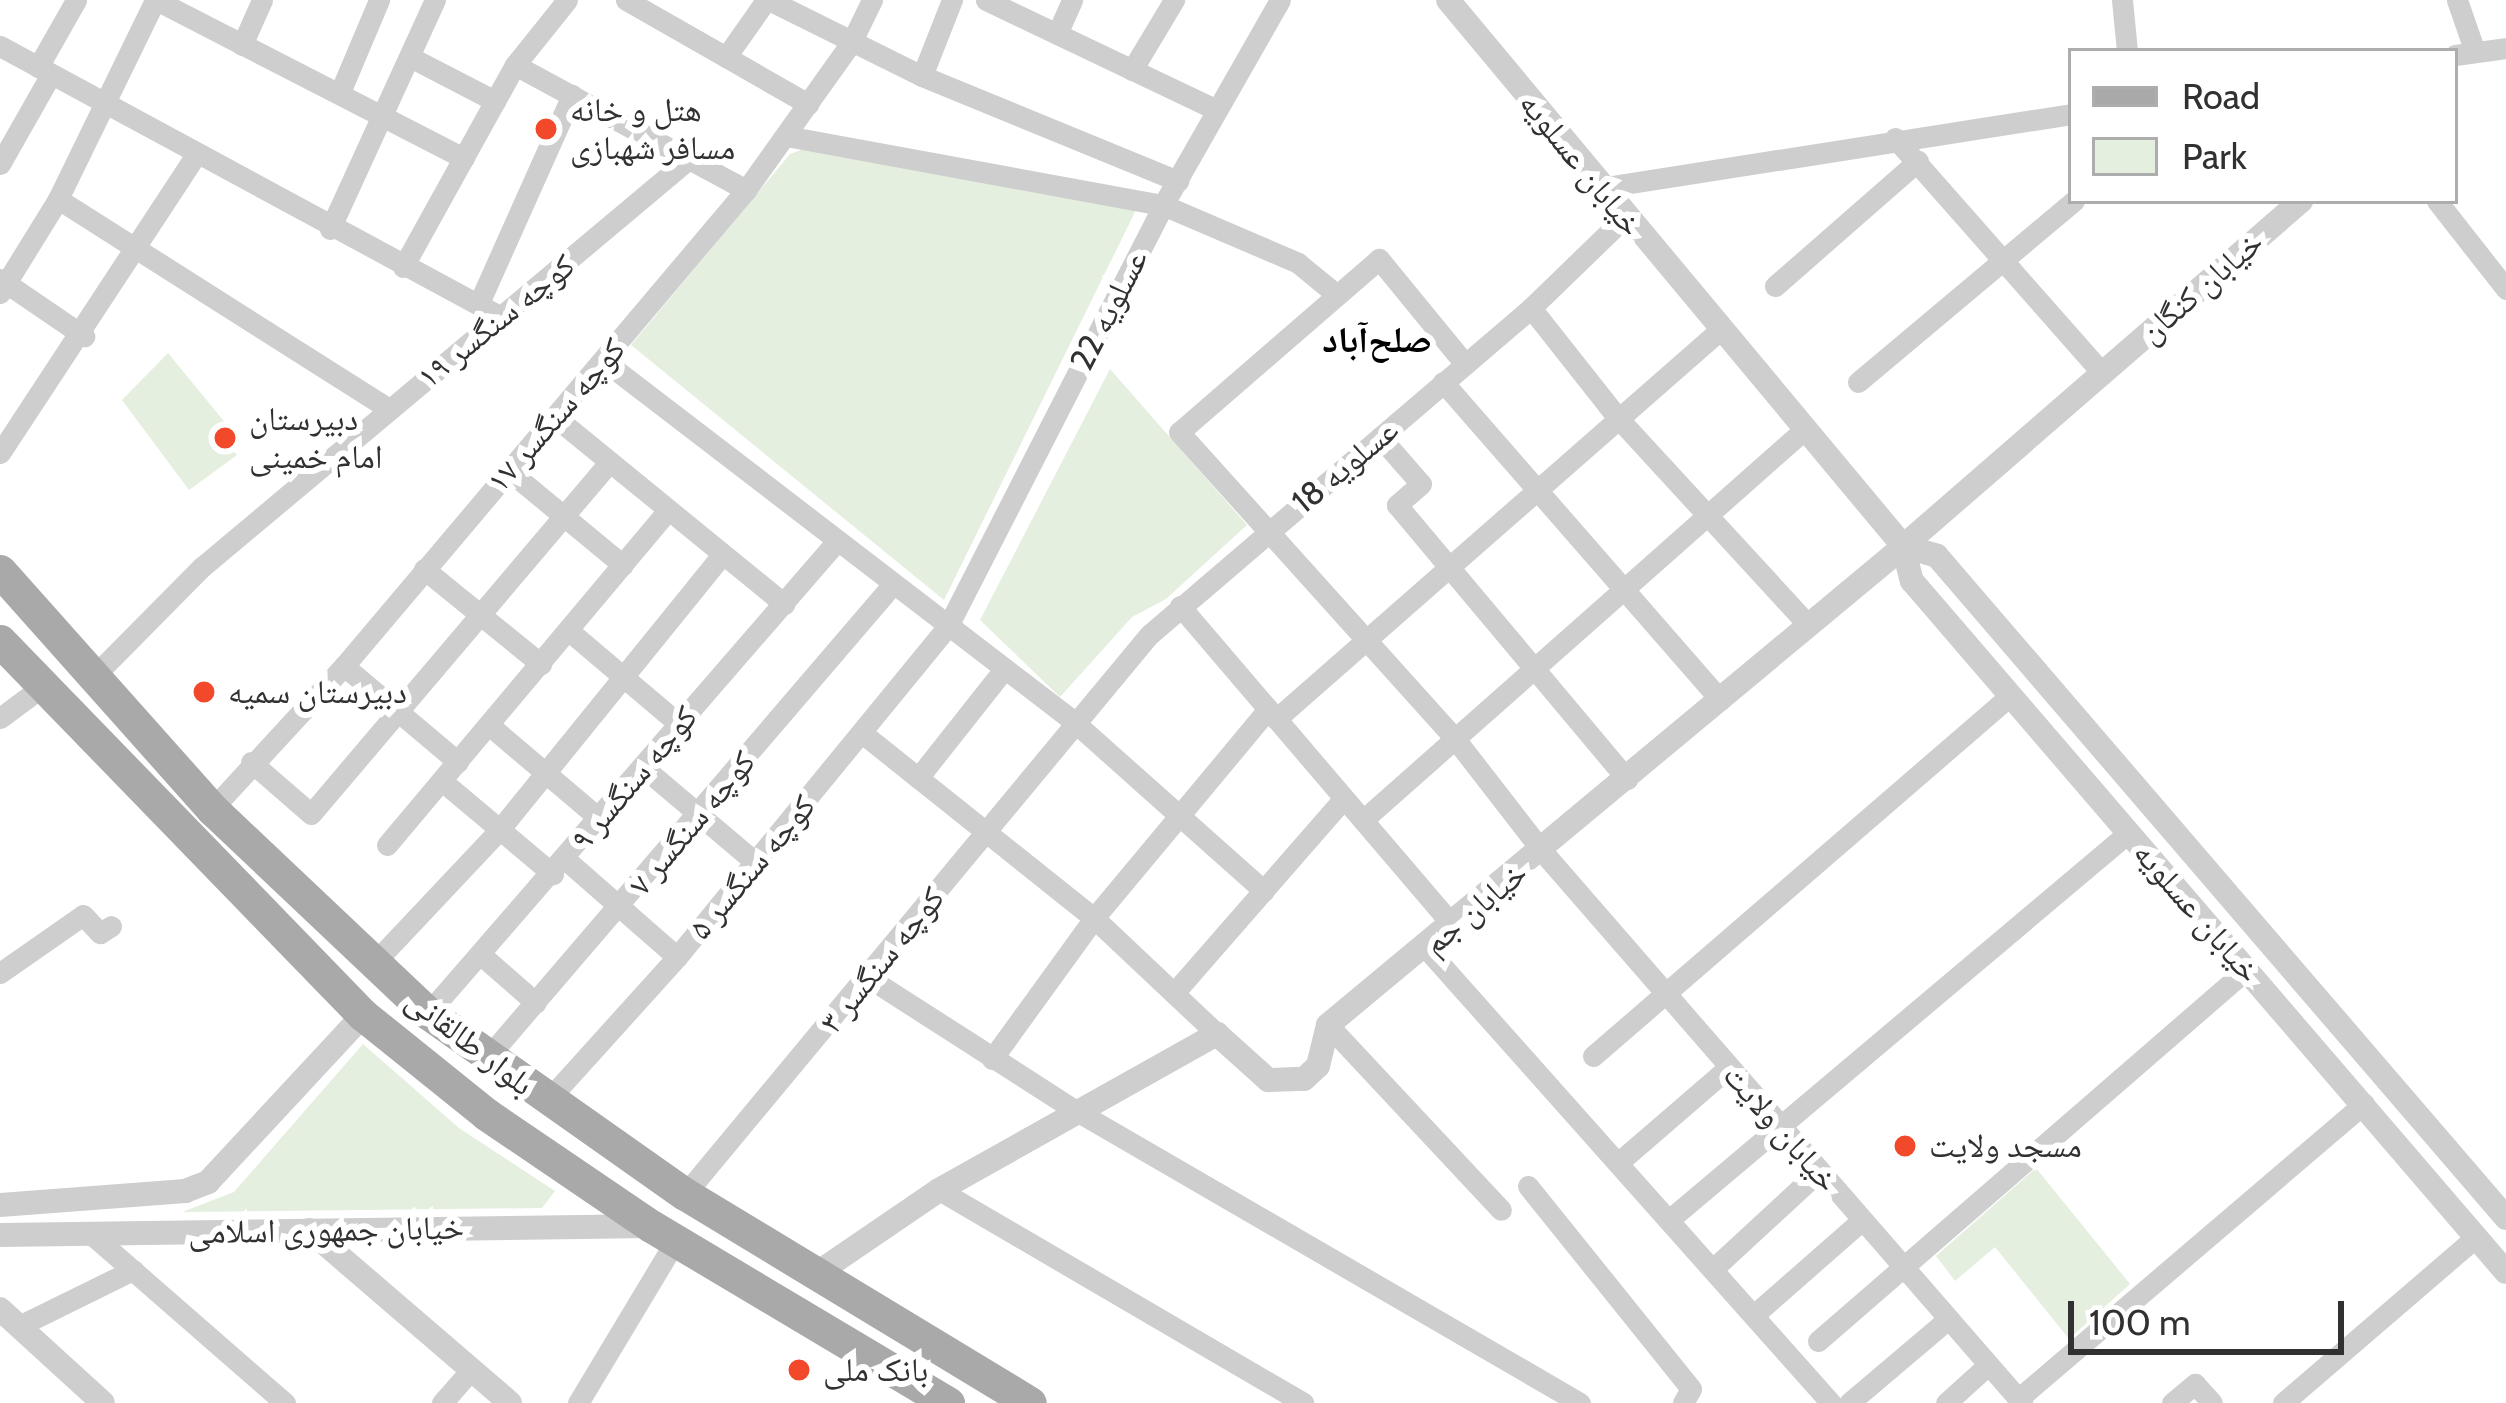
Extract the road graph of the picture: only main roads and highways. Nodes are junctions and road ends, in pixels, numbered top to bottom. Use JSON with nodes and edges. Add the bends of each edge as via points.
{"nodes":[{"id":1,"x":0,"y":571,"type":"edge"},
{"id":2,"x":0,"y":641,"type":"edge"},
{"id":3,"x":373,"y":964,"type":"junction"},
{"id":4,"x":354,"y":1006,"type":"junction"},
{"id":5,"x":948,"y":1403,"type":"edge"},
{"id":6,"x":1030,"y":1403,"type":"edge"}],
"edges":[{"from":1,"to":3,"type":"main road","name":"بلوار طالقانی","via":[[212,809]]},
{"from":2,"to":4,"type":"main road","name":"بلوار طالقانی"},
{"from":3,"to":4,"type":"main road"},
{"from":3,"to":6,"type":"main road","name":"بلوار طالقانی","via":[[487,1058],[686,1194]]},
{"from":4,"to":5,"type":"main road","name":"بلوار طالقانی","via":[[487,1114],[663,1233]]}]}
